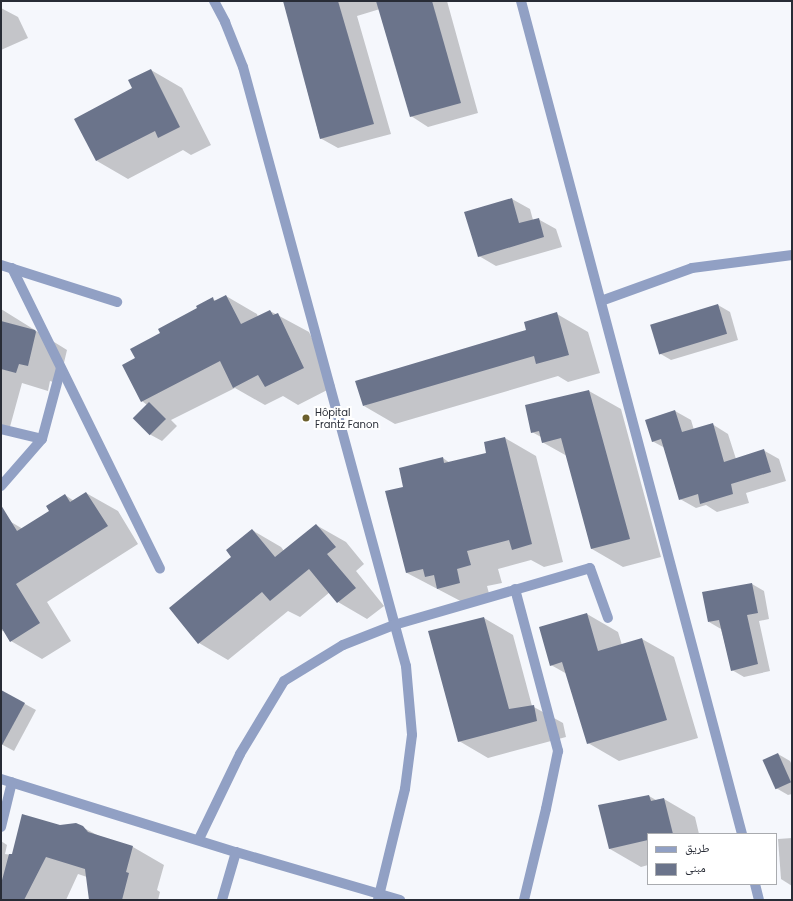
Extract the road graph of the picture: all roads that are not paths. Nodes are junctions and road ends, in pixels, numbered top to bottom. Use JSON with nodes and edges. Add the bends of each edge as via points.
{"nodes":[{"id":1,"x":214,"y":1,"type":"edge"},
{"id":2,"x":520,"y":1,"type":"edge"},
{"id":3,"x":792,"y":255,"type":"edge"},
{"id":4,"x":1,"y":265,"type":"edge"},
{"id":5,"x":12,"y":268,"type":"junction"},
{"id":6,"x":602,"y":301,"type":"junction"},
{"id":7,"x":117,"y":302,"type":"dead end"},
{"id":8,"x":61,"y":368,"type":"junction"},
{"id":9,"x":1,"y":430,"type":"edge"},
{"id":10,"x":42,"y":439,"type":"junction"},
{"id":11,"x":1,"y":486,"type":"edge"},
{"id":12,"x":160,"y":569,"type":"dead end"},
{"id":13,"x":515,"y":589,"type":"junction"},
{"id":14,"x":608,"y":618,"type":"dead end"},
{"id":15,"x":394,"y":625,"type":"junction"},
{"id":16,"x":1,"y":779,"type":"edge"},
{"id":17,"x":12,"y":782,"type":"junction"},
{"id":18,"x":1,"y":827,"type":"edge"},
{"id":19,"x":742,"y":833,"type":"edge"},
{"id":20,"x":199,"y":839,"type":"junction"},
{"id":21,"x":236,"y":852,"type":"junction"},
{"id":22,"x":755,"y":885,"type":"edge"},
{"id":23,"x":379,"y":897,"type":"edge"},
{"id":24,"x":222,"y":900,"type":"edge"},
{"id":25,"x":400,"y":900,"type":"edge"},
{"id":26,"x":524,"y":900,"type":"edge"},
{"id":27,"x":759,"y":900,"type":"edge"}],
"edges":[{"from":1,"to":15,"type":"street","via":[[243,67]]},
{"from":2,"to":6,"type":"street"},
{"from":3,"to":6,"type":"street","via":[[692,268]]},
{"from":4,"to":5,"type":"street"},
{"from":5,"to":7,"type":"street"},
{"from":5,"to":8,"type":"street"},
{"from":6,"to":19,"type":"street"},
{"from":8,"to":10,"type":"street"},
{"from":8,"to":12,"type":"street"},
{"from":9,"to":10,"type":"street"},
{"from":10,"to":11,"type":"street"},
{"from":13,"to":14,"type":"street","via":[[590,568]]},
{"from":13,"to":15,"type":"street"},
{"from":13,"to":26,"type":"street","via":[[558,751]]},
{"from":15,"to":20,"type":"street","via":[[343,645],[284,681],[240,754]]},
{"from":15,"to":23,"type":"street","via":[[406,666],[412,735],[405,789]]},
{"from":16,"to":17,"type":"street"},
{"from":17,"to":18,"type":"street"},
{"from":17,"to":20,"type":"street"},
{"from":20,"to":21,"type":"street"},
{"from":21,"to":23,"type":"street"},
{"from":21,"to":24,"type":"street"},
{"from":22,"to":27,"type":"street"},
{"from":23,"to":25,"type":"street"}]}
